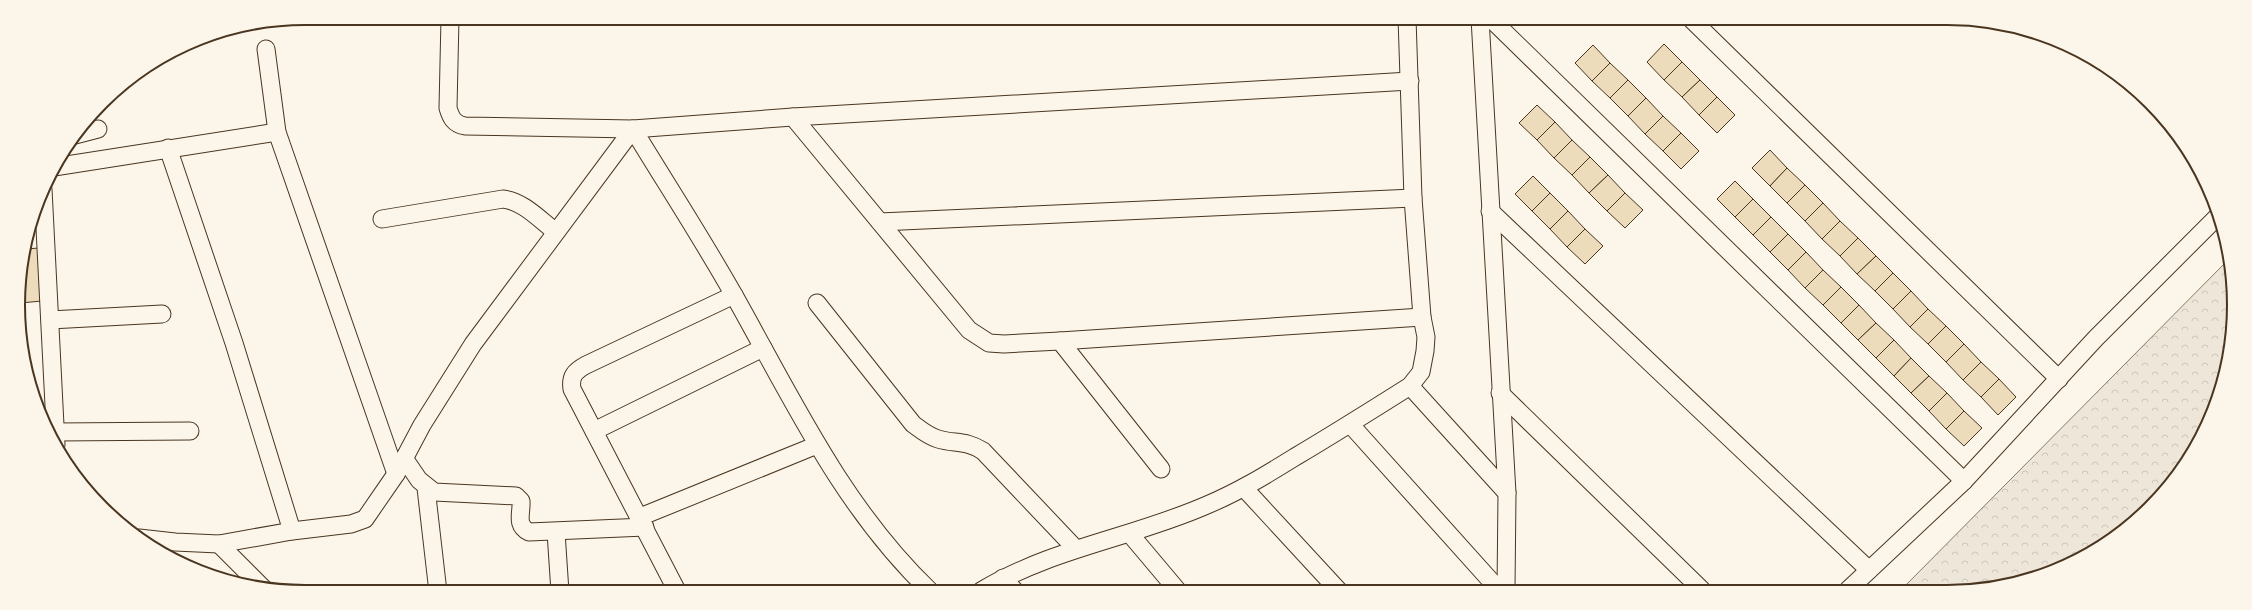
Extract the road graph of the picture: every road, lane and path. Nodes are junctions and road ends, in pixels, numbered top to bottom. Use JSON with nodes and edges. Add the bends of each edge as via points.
{"nodes":[{"id":1,"x":450,"y":25,"type":"edge"},
{"id":2,"x":1408,"y":25,"type":"edge"},
{"id":3,"x":1480,"y":25,"type":"edge"},
{"id":4,"x":1497,"y":25,"type":"edge"},
{"id":5,"x":1697,"y":25,"type":"edge"},
{"id":6,"x":266,"y":49,"type":"dead end"},
{"id":7,"x":1410,"y":81,"type":"junction"},
{"id":8,"x":793,"y":117,"type":"junction"},
{"id":9,"x":98,"y":129,"type":"dead end"},
{"id":10,"x":633,"y":129,"type":"junction"},
{"id":11,"x":85,"y":132,"type":"edge"},
{"id":12,"x":277,"y":132,"type":"junction"},
{"id":13,"x":168,"y":148,"type":"junction"},
{"id":14,"x":63,"y":166,"type":"edge"},
{"id":15,"x":1413,"y":198,"type":"junction"},
{"id":16,"x":44,"y":204,"type":"edge"},
{"id":17,"x":1490,"y":211,"type":"junction"},
{"id":18,"x":382,"y":219,"type":"dead end"},
{"id":19,"x":2214,"y":220,"type":"edge"},
{"id":20,"x":880,"y":222,"type":"junction"},
{"id":21,"x":556,"y":232,"type":"junction"},
{"id":22,"x":734,"y":295,"type":"junction"},
{"id":23,"x":817,"y":303,"type":"dead end"},
{"id":24,"x":162,"y":314,"type":"dead end"},
{"id":25,"x":1422,"y":317,"type":"junction"},
{"id":26,"x":50,"y":320,"type":"junction"},
{"id":27,"x":1060,"y":341,"type":"junction"},
{"id":28,"x":764,"y":348,"type":"junction"},
{"id":29,"x":2059,"y":379,"type":"junction"},
{"id":30,"x":1410,"y":386,"type":"junction"},
{"id":31,"x":1500,"y":393,"type":"junction"},
{"id":32,"x":1350,"y":424,"type":"junction"},
{"id":33,"x":190,"y":431,"type":"dead end"},
{"id":34,"x":594,"y":431,"type":"junction"},
{"id":35,"x":56,"y":432,"type":"edge"},
{"id":36,"x":60,"y":439,"type":"edge"},
{"id":37,"x":817,"y":445,"type":"junction"},
{"id":38,"x":404,"y":458,"type":"junction"},
{"id":39,"x":1161,"y":469,"type":"dead end"},
{"id":40,"x":396,"y":474,"type":"junction"},
{"id":41,"x":1964,"y":480,"type":"junction"},
{"id":42,"x":426,"y":488,"type":"junction"},
{"id":43,"x":1244,"y":488,"type":"junction"},
{"id":44,"x":1507,"y":493,"type":"junction"},
{"id":45,"x":642,"y":522,"type":"junction"},
{"id":46,"x":292,"y":531,"type":"junction"},
{"id":47,"x":556,"y":532,"type":"junction"},
{"id":48,"x":1130,"y":534,"type":"junction"},
{"id":49,"x":151,"y":539,"type":"edge"},
{"id":50,"x":219,"y":544,"type":"junction"},
{"id":51,"x":1075,"y":548,"type":"junction"},
{"id":52,"x":1869,"y":570,"type":"junction"},
{"id":53,"x":1003,"y":578,"type":"junction"},
{"id":54,"x":256,"y":581,"type":"edge"},
{"id":55,"x":437,"y":585,"type":"edge"},
{"id":56,"x":560,"y":585,"type":"edge"},
{"id":57,"x":674,"y":585,"type":"edge"},
{"id":58,"x":924,"y":585,"type":"edge"},
{"id":59,"x":991,"y":585,"type":"edge"},
{"id":60,"x":1009,"y":585,"type":"edge"},
{"id":61,"x":1173,"y":585,"type":"edge"},
{"id":62,"x":1333,"y":585,"type":"edge"},
{"id":63,"x":1495,"y":585,"type":"edge"},
{"id":64,"x":1506,"y":585,"type":"edge"},
{"id":65,"x":1697,"y":585,"type":"edge"},
{"id":66,"x":1853,"y":585,"type":"edge"}],
"edges":[{"from":1,"to":10,"type":"street","via":[[448,108],[456,124]]},
{"from":2,"to":7,"type":"street"},
{"from":3,"to":17,"type":"street"},
{"from":4,"to":41,"type":"street"},
{"from":5,"to":29,"type":"street"},
{"from":6,"to":12,"type":"street"},
{"from":7,"to":8,"type":"street"},
{"from":7,"to":15,"type":"street"},
{"from":8,"to":10,"type":"street"},
{"from":8,"to":20,"type":"street"},
{"from":9,"to":11,"type":"street"},
{"from":10,"to":21,"type":"street"},
{"from":10,"to":22,"type":"street"},
{"from":12,"to":13,"type":"street"},
{"from":12,"to":40,"type":"street"},
{"from":13,"to":14,"type":"street"},
{"from":13,"to":46,"type":"street","via":[[234,343]]},
{"from":15,"to":20,"type":"street"},
{"from":15,"to":25,"type":"street"},
{"from":16,"to":26,"type":"street"},
{"from":17,"to":31,"type":"street"},
{"from":17,"to":52,"type":"street"},
{"from":18,"to":21,"type":"street","via":[[511,199]]},
{"from":19,"to":29,"type":"street","via":[[2096,338]]},
{"from":20,"to":27,"type":"street","via":[[978,338],[989,343],[1004,344]]},
{"from":21,"to":38,"type":"street","via":[[473,344]]},
{"from":22,"to":28,"type":"street"},
{"from":22,"to":34,"type":"street","via":[[575,371],[571,380],[572,389]]},
{"from":23,"to":51,"type":"street","via":[[914,424],[925,434],[972,444],[983,451]]},
{"from":24,"to":26,"type":"street"},
{"from":25,"to":27,"type":"street"},
{"from":25,"to":30,"type":"street","via":[[1426,337],[1425,351],[1420,372]]},
{"from":26,"to":35,"type":"street"},
{"from":27,"to":39,"type":"street"},
{"from":28,"to":34,"type":"street"},
{"from":28,"to":37,"type":"street"},
{"from":29,"to":41,"type":"street"},
{"from":30,"to":32,"type":"street"},
{"from":30,"to":44,"type":"street"},
{"from":31,"to":44,"type":"street"},
{"from":31,"to":65,"type":"street"},
{"from":32,"to":43,"type":"street"},
{"from":32,"to":63,"type":"street"},
{"from":33,"to":36,"type":"street"},
{"from":34,"to":45,"type":"street"},
{"from":37,"to":45,"type":"street"},
{"from":37,"to":58,"type":"street","via":[[886,546]]},
{"from":38,"to":40,"type":"street"},
{"from":38,"to":42,"type":"street"},
{"from":40,"to":46,"type":"street","via":[[365,519],[351,524]]},
{"from":41,"to":52,"type":"street"},
{"from":42,"to":47,"type":"street","via":[[442,494],[516,496],[521,501],[519,523],[523,529],[534,533]]},
{"from":42,"to":55,"type":"street"},
{"from":43,"to":48,"type":"street","via":[[1206,506]]},
{"from":43,"to":62,"type":"street"},
{"from":44,"to":64,"type":"street"},
{"from":45,"to":47,"type":"street"},
{"from":45,"to":57,"type":"street"},
{"from":46,"to":50,"type":"street"},
{"from":47,"to":56,"type":"street"},
{"from":48,"to":51,"type":"street"},
{"from":48,"to":61,"type":"street"},
{"from":49,"to":50,"type":"street"},
{"from":50,"to":54,"type":"street"},
{"from":51,"to":53,"type":"street"},
{"from":52,"to":66,"type":"street"},
{"from":53,"to":59,"type":"street"},
{"from":53,"to":60,"type":"street"}]}
